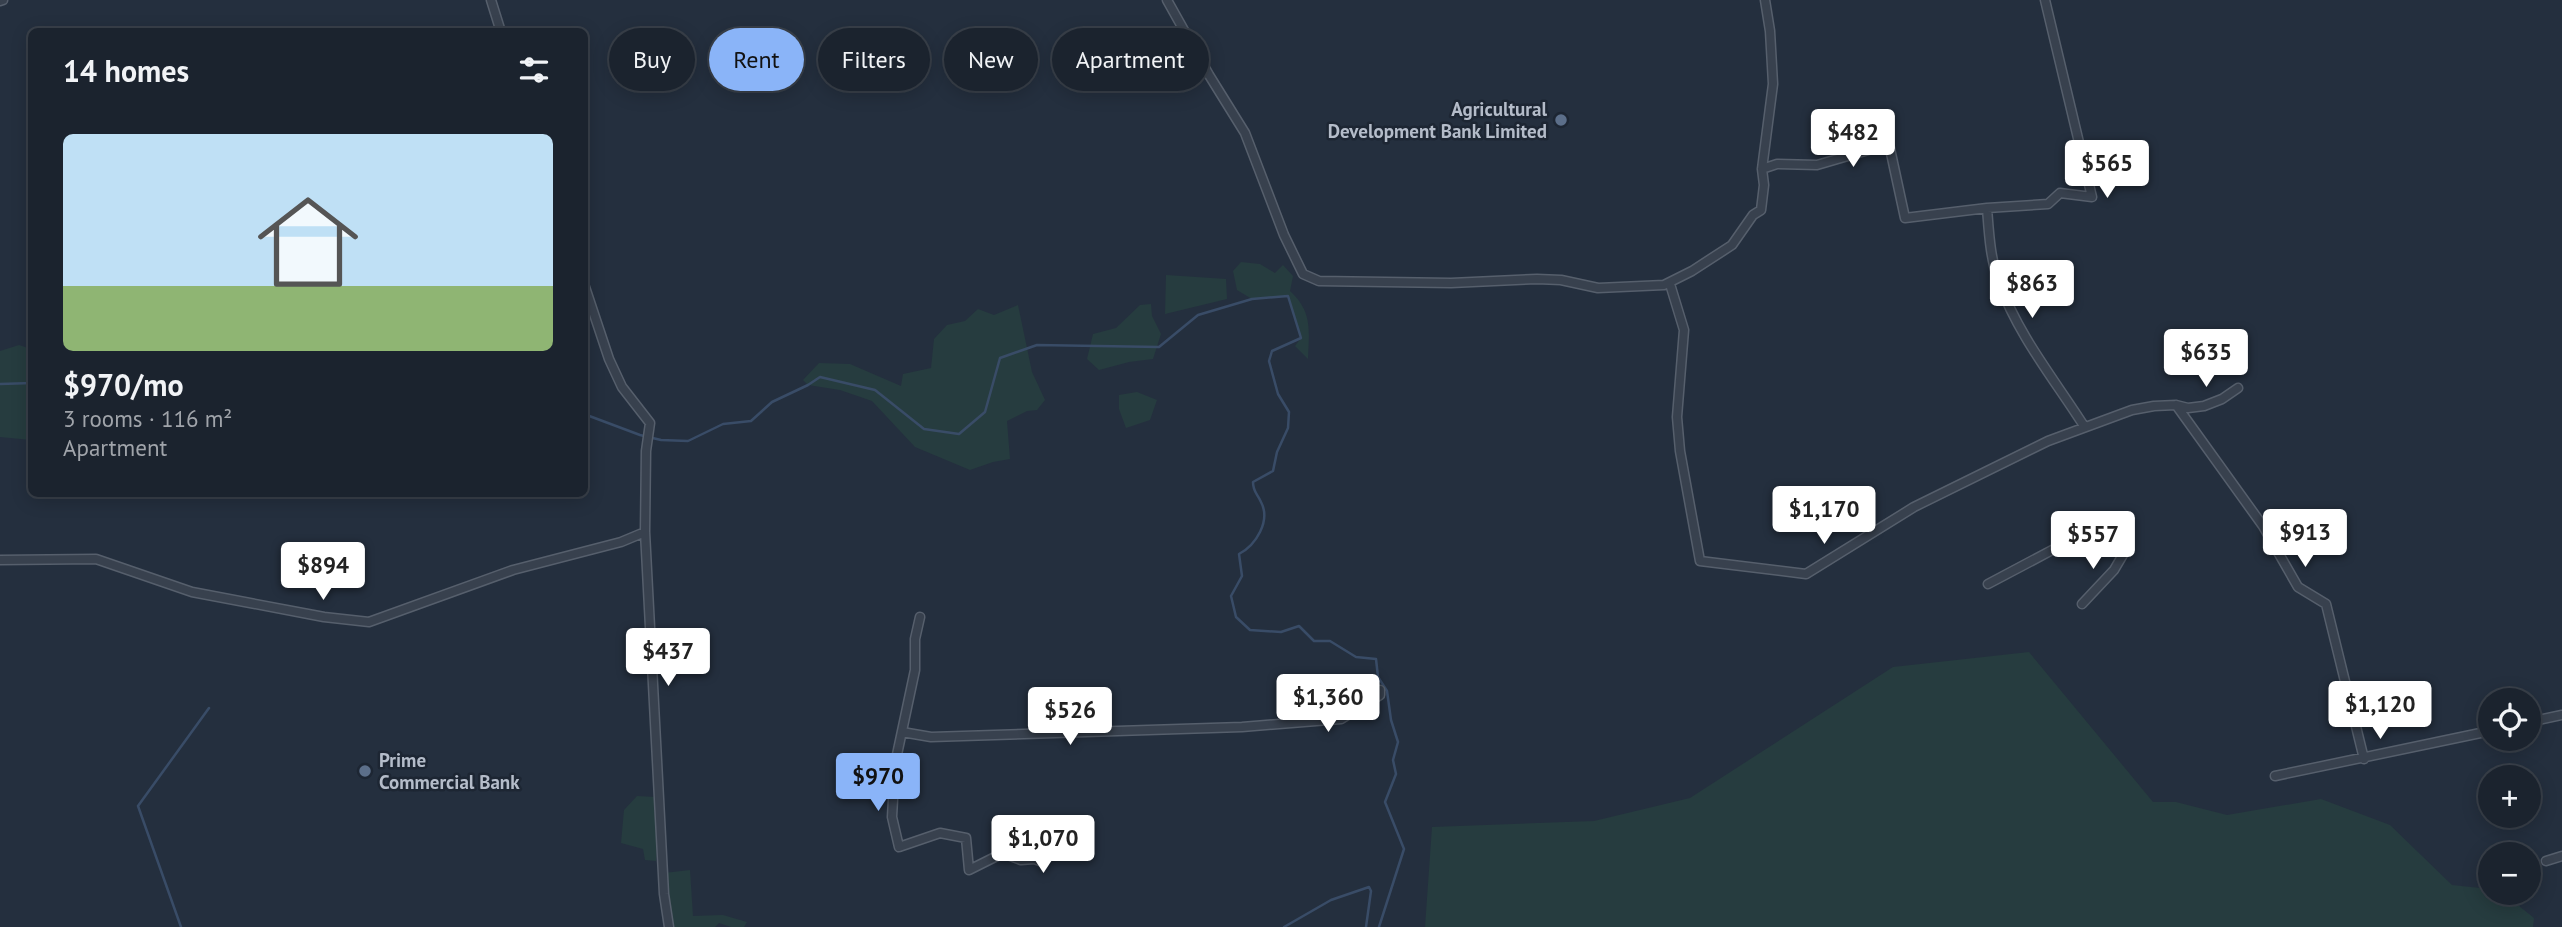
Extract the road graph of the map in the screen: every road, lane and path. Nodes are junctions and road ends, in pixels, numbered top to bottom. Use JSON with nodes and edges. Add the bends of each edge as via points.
{"nodes":[{"id":1,"x":491,"y":0,"type":"edge"},
{"id":2,"x":1167,"y":0,"type":"edge"},
{"id":3,"x":1765,"y":0,"type":"edge"},
{"id":4,"x":2045,"y":0,"type":"edge"},
{"id":5,"x":500,"y":28,"type":"edge"},
{"id":6,"x":1762,"y":169,"type":"junction"},
{"id":7,"x":1987,"y":208,"type":"junction"},
{"id":8,"x":1670,"y":284,"type":"junction"},
{"id":9,"x":588,"y":296,"type":"edge"},
{"id":10,"x":2238,"y":388,"type":"dead end"},
{"id":11,"x":2176,"y":405,"type":"junction"},
{"id":12,"x":2084,"y":426,"type":"junction"},
{"id":13,"x":645,"y":532,"type":"junction"},
{"id":14,"x":2054,"y":549,"type":"dead end"},
{"id":15,"x":2124,"y":553,"type":"dead end"},
{"id":16,"x":0,"y":560,"type":"edge"},
{"id":17,"x":1988,"y":584,"type":"dead end"},
{"id":18,"x":2082,"y":604,"type":"dead end"},
{"id":19,"x":920,"y":617,"type":"dead end"},
{"id":20,"x":1380,"y":690,"type":"dead end"},
{"id":21,"x":2562,"y":715,"type":"edge"},
{"id":22,"x":2541,"y":719,"type":"edge"},
{"id":23,"x":902,"y":732,"type":"junction"},
{"id":24,"x":2478,"y":734,"type":"edge"},
{"id":25,"x":2364,"y":759,"type":"junction"},
{"id":26,"x":2275,"y":776,"type":"dead end"},
{"id":27,"x":1083,"y":843,"type":"dead end"},
{"id":28,"x":2562,"y":856,"type":"edge"},
{"id":29,"x":2546,"y":861,"type":"dead end"},
{"id":30,"x":669,"y":927,"type":"edge"}],
"edges":[{"from":1,"to":5,"type":"street"},
{"from":2,"to":8,"type":"street","via":[[1245,133],[1293,254],[1308,278],[1451,283],[1537,279],[1612,289]]},
{"from":3,"to":6,"type":"street","via":[[1773,84]]},
{"from":4,"to":7,"type":"street","via":[[2092,197],[2060,193],[2048,204]]},
{"from":6,"to":7,"type":"street","via":[[1777,164],[1817,164],[1889,144],[1905,219]]},
{"from":6,"to":8,"type":"street","via":[[1761,209],[1732,245]]},
{"from":7,"to":12,"type":"street","via":[[1998,282],[2021,331]]},
{"from":8,"to":12,"type":"street","via":[[1684,330],[1677,417],[1700,561],[1807,574],[1914,507]]},
{"from":9,"to":13,"type":"street","via":[[622,387],[650,423]]},
{"from":10,"to":11,"type":"street","via":[[2204,406]]},
{"from":11,"to":12,"type":"street","via":[[2132,410]]},
{"from":11,"to":25,"type":"street","via":[[2263,526],[2298,587],[2326,604]]},
{"from":13,"to":16,"type":"street","via":[[513,570],[369,622],[192,592],[96,559]]},
{"from":13,"to":30,"type":"street"},
{"from":14,"to":17,"type":"street"},
{"from":15,"to":18,"type":"street"},
{"from":19,"to":23,"type":"street"},
{"from":20,"to":23,"type":"street","via":[[1380,695],[1341,719],[945,737]]},
{"from":21,"to":22,"type":"street"},
{"from":23,"to":27,"type":"street","via":[[892,817],[899,847],[940,833],[966,838],[970,870],[1003,853],[1040,861],[1050,853]]},
{"from":24,"to":25,"type":"street"},
{"from":25,"to":26,"type":"street"},
{"from":28,"to":29,"type":"street"}]}
